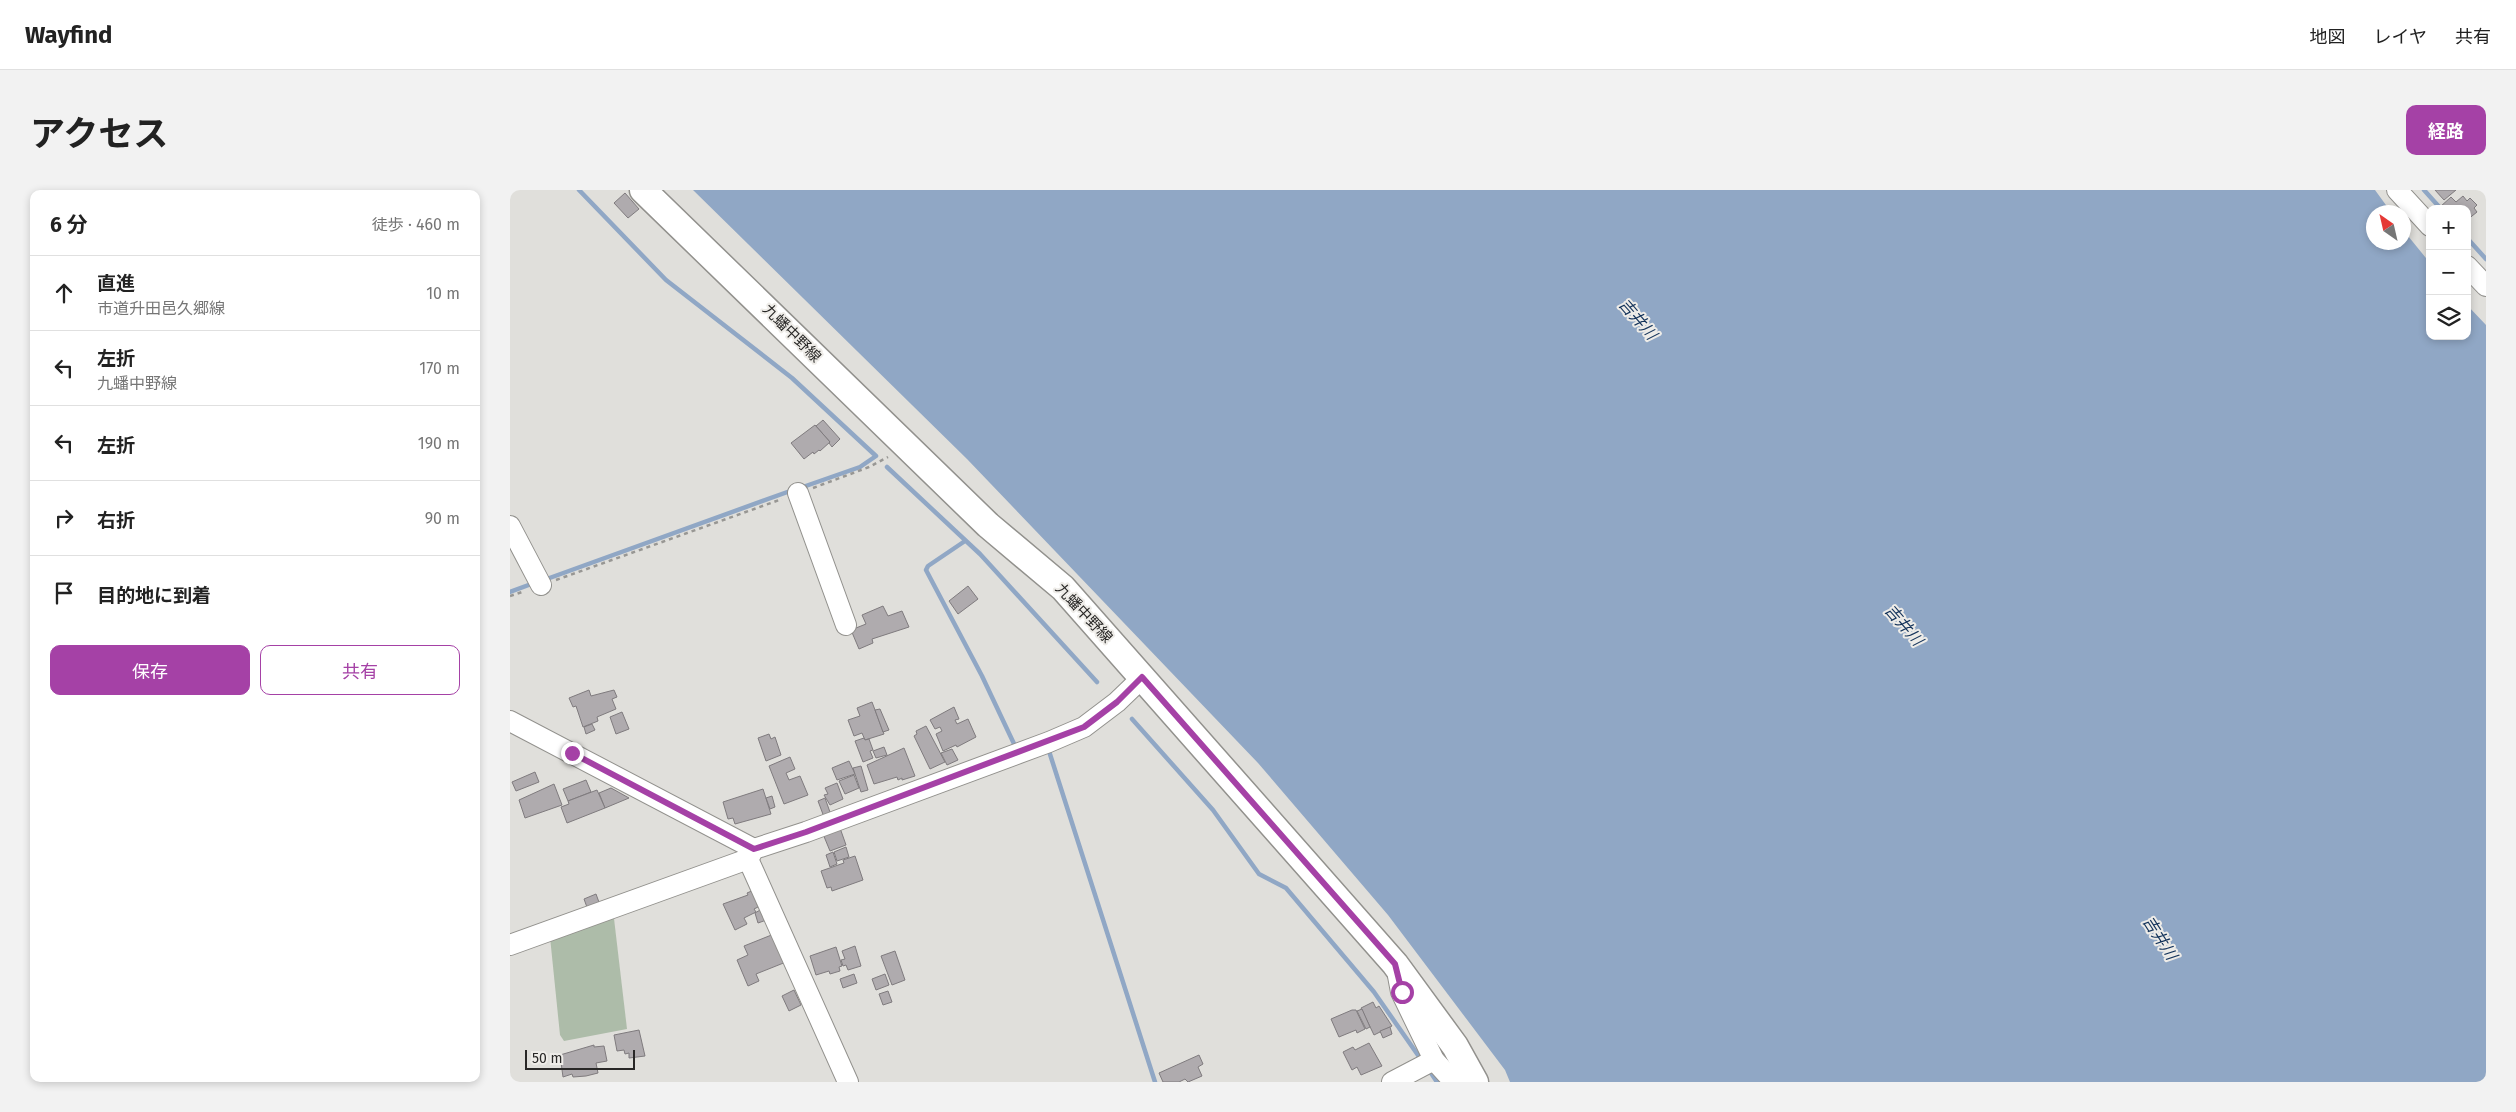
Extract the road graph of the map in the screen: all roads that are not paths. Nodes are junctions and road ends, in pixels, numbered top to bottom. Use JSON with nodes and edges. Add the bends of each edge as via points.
{"nodes":[{"id":1,"x":643,"y":190,"type":"edge"},
{"id":2,"x":2397,"y":190,"type":"edge"},
{"id":3,"x":2426,"y":222,"type":"edge"},
{"id":4,"x":798,"y":493,"type":"road end"},
{"id":5,"x":510,"y":526,"type":"edge"},
{"id":6,"x":540,"y":583,"type":"road end"},
{"id":7,"x":846,"y":625,"type":"dead end"},
{"id":8,"x":1142,"y":677,"type":"junction"},
{"id":9,"x":510,"y":721,"type":"edge"},
{"id":10,"x":751,"y":854,"type":"junction"},
{"id":11,"x":510,"y":945,"type":"edge"},
{"id":12,"x":1395,"y":964,"type":"junction"},
{"id":13,"x":1434,"y":1060,"type":"junction"},
{"id":14,"x":848,"y":1082,"type":"edge"},
{"id":15,"x":1392,"y":1082,"type":"edge"},
{"id":16,"x":1454,"y":1082,"type":"edge"},
{"id":17,"x":1475,"y":1082,"type":"edge"}],
"edges":[{"from":1,"to":8,"type":"main road","name":"九蟠中野線","via":[[988,525],[1063,588]]},
{"from":2,"to":3,"type":"street"},
{"from":4,"to":7,"type":"street"},
{"from":5,"to":6,"type":"street"},
{"from":8,"to":10,"type":"street","via":[[1117,702],[1084,727]]},
{"from":8,"to":12,"type":"main road","name":"九蟠中野線"},
{"from":9,"to":10,"type":"street"},
{"from":10,"to":11,"type":"street"},
{"from":10,"to":14,"type":"street"},
{"from":12,"to":13,"type":"street","via":[[1402,992]]},
{"from":12,"to":17,"type":"main road","name":"九蟠中野線","via":[[1455,1046]]},
{"from":13,"to":15,"type":"street"},
{"from":13,"to":16,"type":"street"}]}
